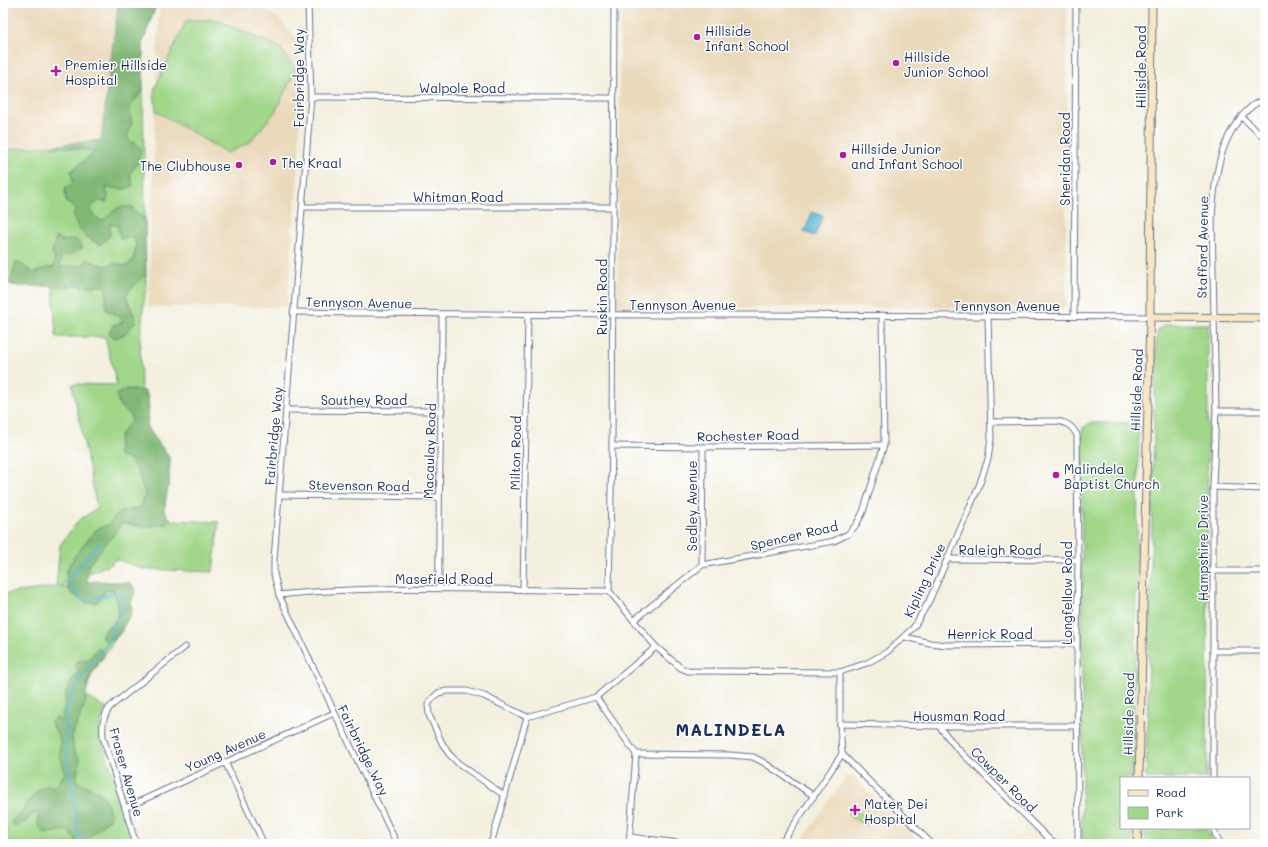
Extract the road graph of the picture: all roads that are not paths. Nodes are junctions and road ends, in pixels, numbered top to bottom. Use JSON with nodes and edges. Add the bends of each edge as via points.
{"nodes":[{"id":1,"x":308,"y":3,"type":"edge"},
{"id":2,"x":614,"y":3,"type":"edge"},
{"id":3,"x":1076,"y":3,"type":"edge"},
{"id":4,"x":1152,"y":3,"type":"edge"},
{"id":5,"x":311,"y":97,"type":"junction"},
{"id":6,"x":612,"y":98,"type":"junction"},
{"id":7,"x":1265,"y":99,"type":"edge"},
{"id":8,"x":1242,"y":117,"type":"junction"},
{"id":9,"x":1265,"y":139,"type":"edge"},
{"id":10,"x":302,"y":207,"type":"junction"},
{"id":11,"x":613,"y":207,"type":"junction"},
{"id":12,"x":293,"y":312,"type":"junction"},
{"id":13,"x":442,"y":315,"type":"junction"},
{"id":14,"x":528,"y":315,"type":"junction"},
{"id":15,"x":612,"y":315,"type":"junction"},
{"id":16,"x":882,"y":315,"type":"junction"},
{"id":17,"x":1074,"y":315,"type":"junction"},
{"id":18,"x":988,"y":316,"type":"junction"},
{"id":19,"x":1150,"y":317,"type":"junction"},
{"id":20,"x":1213,"y":318,"type":"junction"},
{"id":21,"x":1265,"y":318,"type":"edge"},
{"id":22,"x":286,"y":410,"type":"junction"},
{"id":23,"x":442,"y":411,"type":"junction"},
{"id":24,"x":1265,"y":411,"type":"edge"},
{"id":25,"x":1216,"y":412,"type":"junction"},
{"id":26,"x":990,"y":422,"type":"junction"},
{"id":27,"x":884,"y":444,"type":"junction"},
{"id":28,"x":612,"y":446,"type":"junction"},
{"id":29,"x":703,"y":447,"type":"junction"},
{"id":30,"x":1213,"y":487,"type":"junction"},
{"id":31,"x":1265,"y":489,"type":"edge"},
{"id":32,"x":279,"y":495,"type":"junction"},
{"id":33,"x":438,"y":497,"type":"junction"},
{"id":34,"x":947,"y":559,"type":"junction"},
{"id":35,"x":1078,"y":560,"type":"junction"},
{"id":36,"x":702,"y":565,"type":"junction"},
{"id":37,"x":1212,"y":571,"type":"junction"},
{"id":38,"x":1265,"y":571,"type":"edge"},
{"id":39,"x":439,"y":588,"type":"junction"},
{"id":40,"x":523,"y":590,"type":"junction"},
{"id":41,"x":609,"y":591,"type":"junction"},
{"id":42,"x":279,"y":595,"type":"junction"},
{"id":43,"x":634,"y":620,"type":"junction"},
{"id":44,"x":905,"y":637,"type":"junction"},
{"id":45,"x":1077,"y":644,"type":"junction"},
{"id":46,"x":185,"y":647,"type":"dead end"},
{"id":47,"x":656,"y":647,"type":"junction"},
{"id":48,"x":1213,"y":651,"type":"junction"},
{"id":49,"x":1265,"y":651,"type":"edge"},
{"id":50,"x":840,"y":672,"type":"junction"},
{"id":51,"x":596,"y":697,"type":"junction"},
{"id":52,"x":334,"y":713,"type":"junction"},
{"id":53,"x":527,"y":717,"type":"junction"},
{"id":54,"x":840,"y":724,"type":"junction"},
{"id":55,"x":939,"y":726,"type":"junction"},
{"id":56,"x":1078,"y":726,"type":"junction"},
{"id":57,"x":636,"y":754,"type":"junction"},
{"id":58,"x":842,"y":754,"type":"junction"},
{"id":59,"x":225,"y":762,"type":"junction"},
{"id":60,"x":1139,"y":777,"type":"edge"},
{"id":61,"x":1212,"y":777,"type":"edge"},
{"id":62,"x":505,"y":796,"type":"junction"},
{"id":63,"x":814,"y":796,"type":"junction"},
{"id":64,"x":125,"y":808,"type":"junction"},
{"id":65,"x":1138,"y":829,"type":"edge"},
{"id":66,"x":1213,"y":829,"type":"edge"},
{"id":67,"x":630,"y":837,"type":"junction"},
{"id":68,"x":136,"y":844,"type":"edge"},
{"id":69,"x":264,"y":844,"type":"edge"},
{"id":70,"x":397,"y":844,"type":"edge"},
{"id":71,"x":490,"y":844,"type":"edge"},
{"id":72,"x":629,"y":844,"type":"edge"},
{"id":73,"x":687,"y":844,"type":"edge"},
{"id":74,"x":781,"y":844,"type":"edge"},
{"id":75,"x":932,"y":844,"type":"edge"},
{"id":76,"x":1056,"y":844,"type":"edge"},
{"id":77,"x":1078,"y":844,"type":"edge"},
{"id":78,"x":1137,"y":844,"type":"edge"},
{"id":79,"x":1221,"y":844,"type":"edge"}],
"edges":[{"from":1,"to":5,"type":"street","name":"Fairbridge Way"},
{"from":2,"to":6,"type":"street","name":"Ruskin Road"},
{"from":3,"to":17,"type":"street","name":"Sheridan Road"},
{"from":4,"to":19,"type":"main road","name":"Hillside Road"},
{"from":5,"to":6,"type":"street","name":"Walpole Road"},
{"from":5,"to":10,"type":"street","name":"Fairbridge Way"},
{"from":6,"to":11,"type":"street","name":"Ruskin Road"},
{"from":7,"to":8,"type":"street","name":"Stafford Avenue","via":[[1252,106]]},
{"from":8,"to":9,"type":"street"},
{"from":8,"to":20,"type":"street","name":"Stafford Avenue","via":[[1225,144],[1214,191]]},
{"from":10,"to":11,"type":"street","name":"Whitman Road"},
{"from":10,"to":12,"type":"street","name":"Fairbridge Way"},
{"from":11,"to":15,"type":"street","name":"Ruskin Road"},
{"from":12,"to":13,"type":"street","name":"Tennyson Avenue"},
{"from":12,"to":22,"type":"street","name":"Fairbridge Way"},
{"from":13,"to":14,"type":"street","name":"Tennyson Avenue"},
{"from":13,"to":23,"type":"street","name":"Macaulay Road"},
{"from":14,"to":15,"type":"street","name":"Tennyson Avenue"},
{"from":14,"to":40,"type":"street","name":"Milton Road"},
{"from":15,"to":16,"type":"street","name":"Tennyson Avenue"},
{"from":15,"to":28,"type":"street","name":"Ruskin Road"},
{"from":16,"to":18,"type":"street","name":"Tennyson Avenue"},
{"from":16,"to":27,"type":"street","name":"Spencer Road"},
{"from":17,"to":18,"type":"street","name":"Tennyson Avenue"},
{"from":17,"to":19,"type":"street","name":"Tennyson Avenue"},
{"from":18,"to":26,"type":"street","name":"Kipling Drive"},
{"from":19,"to":20,"type":"main road"},
{"from":19,"to":60,"type":"main road","name":"Hillside Road"},
{"from":20,"to":21,"type":"main road"},
{"from":20,"to":25,"type":"street","name":"Hampshire Drive"},
{"from":22,"to":23,"type":"street","name":"Southey Road"},
{"from":22,"to":32,"type":"street","name":"Fairbridge Way"},
{"from":23,"to":33,"type":"street","name":"Macaulay Road"},
{"from":24,"to":25,"type":"street"},
{"from":25,"to":30,"type":"street","name":"Hampshire Drive"},
{"from":26,"to":34,"type":"street","name":"Kipling Drive","via":[[991,439],[984,472]]},
{"from":26,"to":35,"type":"street","name":"Longfellow Road","via":[[1054,421],[1064,422],[1072,427],[1077,435]]},
{"from":27,"to":29,"type":"street","name":"Rochester Road"},
{"from":27,"to":36,"type":"street","name":"Spencer Road","via":[[863,512],[848,534],[834,541]]},
{"from":28,"to":29,"type":"street","name":"Rochester Road"},
{"from":28,"to":41,"type":"street","name":"Ruskin Road"},
{"from":29,"to":36,"type":"street","name":"Sedley Avenue"},
{"from":30,"to":31,"type":"street"},
{"from":30,"to":37,"type":"street","name":"Hampshire Drive"},
{"from":32,"to":33,"type":"street","name":"Stevenson Road"},
{"from":32,"to":42,"type":"street","name":"Fairbridge Way","via":[[274,559],[274,574]]},
{"from":33,"to":39,"type":"street","name":"Macaulay Road"},
{"from":34,"to":35,"type":"street","name":"Raleigh Road"},
{"from":34,"to":44,"type":"street","name":"Kipling Drive","via":[[929,601]]},
{"from":35,"to":45,"type":"street","name":"Longfellow Road"},
{"from":36,"to":43,"type":"street","name":"Spencer Road"},
{"from":37,"to":38,"type":"street"},
{"from":37,"to":48,"type":"street","name":"Hampshire Drive"},
{"from":39,"to":40,"type":"street","name":"Masefield Road"},
{"from":39,"to":42,"type":"street","name":"Masefield Road","via":[[323,591]]},
{"from":40,"to":41,"type":"street","name":"Masefield Road"},
{"from":41,"to":43,"type":"street","name":"Kipling Drive"},
{"from":42,"to":52,"type":"street","name":"Fairbridge Way"},
{"from":43,"to":47,"type":"street","name":"Kipling Drive"},
{"from":44,"to":45,"type":"street","name":"Herrick Road","via":[[947,645]]},
{"from":44,"to":50,"type":"street","name":"Kipling Drive","via":[[887,652],[867,663]]},
{"from":45,"to":56,"type":"street","name":"Longfellow Road"},
{"from":46,"to":64,"type":"street","name":"Fraser Avenue","via":[[110,707],[104,715],[103,737]]},
{"from":47,"to":50,"type":"street","name":"Kipling Drive","via":[[681,668],[693,671]]},
{"from":47,"to":51,"type":"street"},
{"from":48,"to":49,"type":"street"},
{"from":48,"to":61,"type":"street","name":"Hampshire Drive"},
{"from":50,"to":54,"type":"street"},
{"from":51,"to":53,"type":"street"},
{"from":51,"to":57,"type":"street"},
{"from":52,"to":59,"type":"street","name":"Young Avenue"},
{"from":52,"to":70,"type":"street","name":"Fairbridge Way"},
{"from":53,"to":62,"type":"street"},
{"from":53,"to":62,"type":"street","via":[[468,691],[438,693],[428,706],[429,715],[449,754]]},
{"from":54,"to":55,"type":"street","name":"Housman Road"},
{"from":54,"to":58,"type":"street"},
{"from":55,"to":56,"type":"street","name":"Housman Road"},
{"from":55,"to":76,"type":"street","name":"Cowper Road","via":[[955,746]]},
{"from":56,"to":77,"type":"street","name":"Longfellow Road"},
{"from":57,"to":63,"type":"street","via":[[730,754],[753,758]]},
{"from":57,"to":67,"type":"street"},
{"from":58,"to":63,"type":"street"},
{"from":58,"to":75,"type":"street"},
{"from":59,"to":64,"type":"street","name":"Young Avenue"},
{"from":59,"to":69,"type":"street"},
{"from":62,"to":71,"type":"street"},
{"from":63,"to":74,"type":"street"},
{"from":64,"to":68,"type":"street","name":"Fraser Avenue"},
{"from":65,"to":78,"type":"main road"},
{"from":66,"to":79,"type":"street"},
{"from":67,"to":72,"type":"street"},
{"from":67,"to":73,"type":"street"}]}
